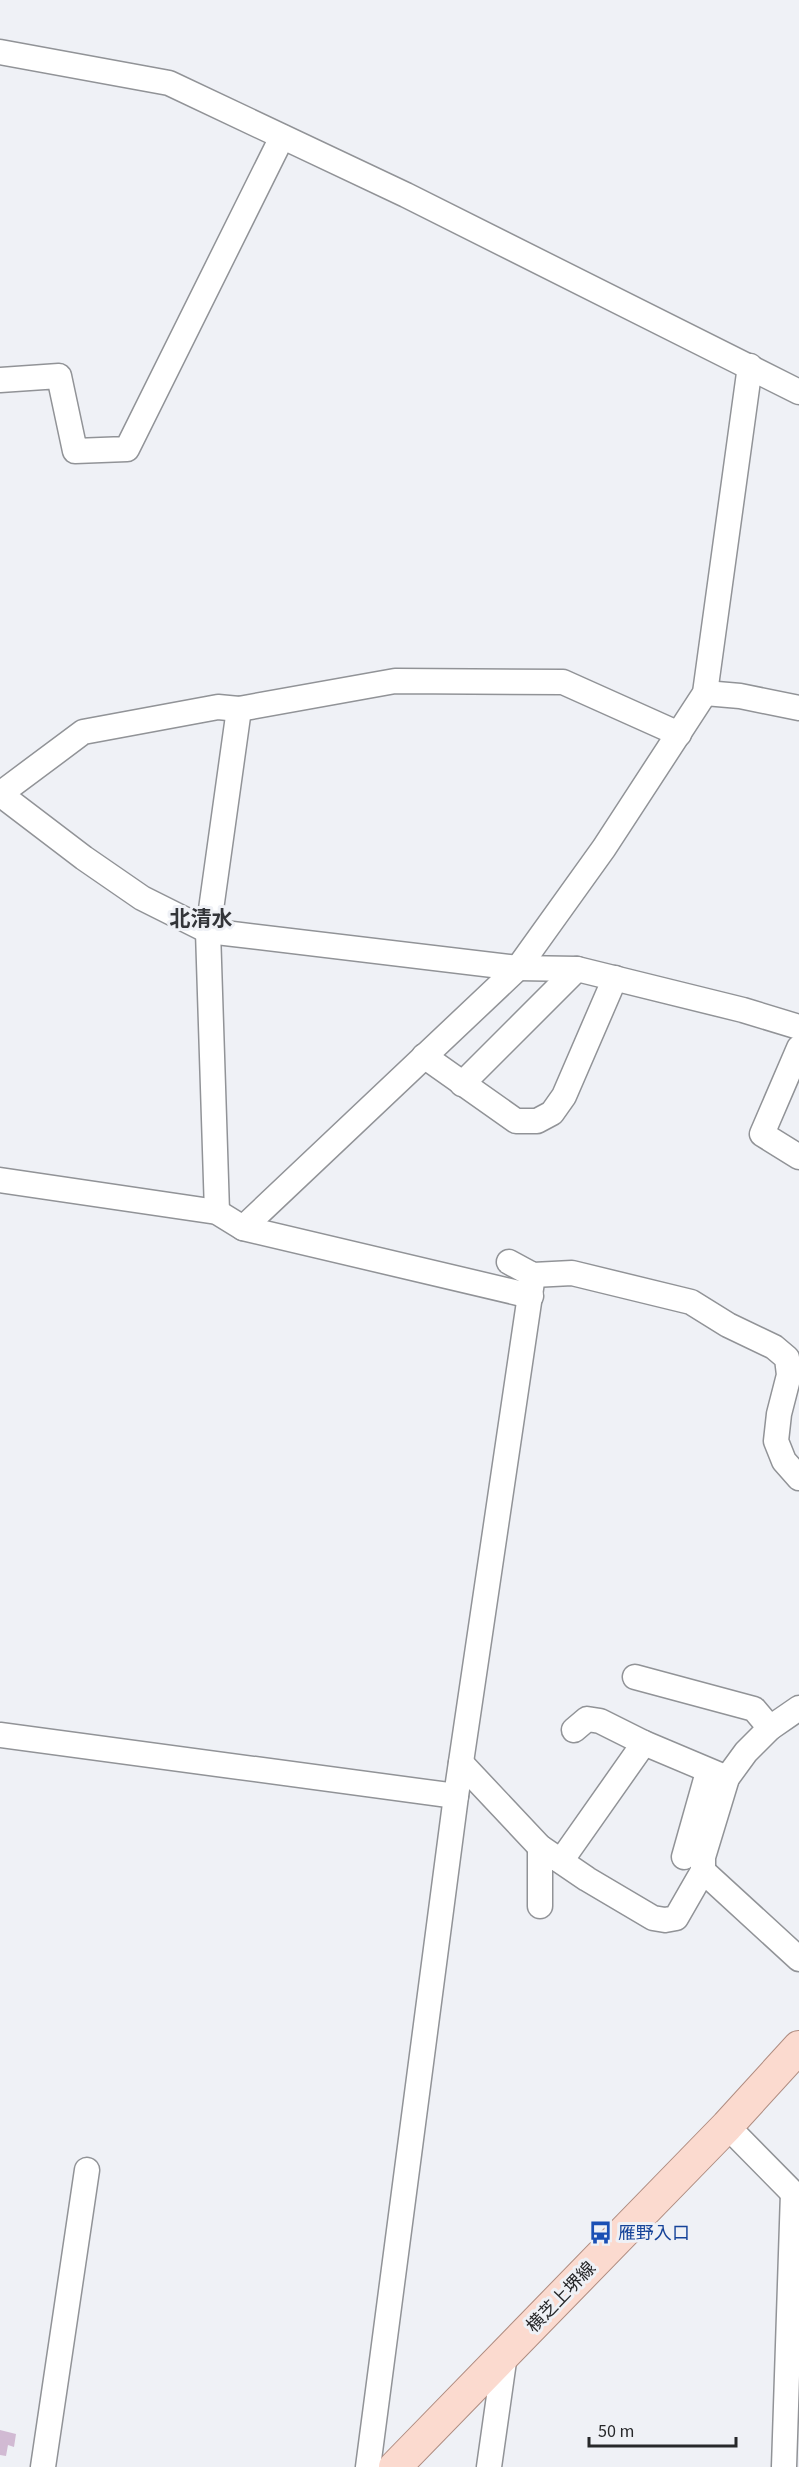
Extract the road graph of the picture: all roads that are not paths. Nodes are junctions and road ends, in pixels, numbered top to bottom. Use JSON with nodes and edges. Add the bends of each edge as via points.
{"nodes":[{"id":1,"x":0,"y":52,"type":"edge"},
{"id":2,"x":282,"y":137,"type":"junction"},
{"id":3,"x":750,"y":366,"type":"junction"},
{"id":4,"x":0,"y":380,"type":"edge"},
{"id":5,"x":799,"y":392,"type":"edge"},
{"id":6,"x":705,"y":693,"type":"junction"},
{"id":7,"x":799,"y":708,"type":"edge"},
{"id":8,"x":239,"y":709,"type":"junction"},
{"id":9,"x":680,"y":734,"type":"junction"},
{"id":10,"x":208,"y":931,"type":"junction"},
{"id":11,"x":518,"y":968,"type":"junction"},
{"id":12,"x":577,"y":969,"type":"junction"},
{"id":13,"x":615,"y":978,"type":"junction"},
{"id":14,"x":799,"y":1027,"type":"edge"},
{"id":15,"x":799,"y":1048,"type":"edge"},
{"id":16,"x":424,"y":1056,"type":"junction"},
{"id":17,"x":462,"y":1084,"type":"junction"},
{"id":18,"x":799,"y":1157,"type":"edge"},
{"id":19,"x":0,"y":1180,"type":"edge"},
{"id":20,"x":217,"y":1212,"type":"junction"},
{"id":21,"x":243,"y":1228,"type":"junction"},
{"id":22,"x":509,"y":1262,"type":"dead end"},
{"id":23,"x":532,"y":1285,"type":"junction"},
{"id":24,"x":799,"y":1478,"type":"edge"},
{"id":25,"x":636,"y":1677,"type":"dead end"},
{"id":26,"x":799,"y":1708,"type":"edge"},
{"id":27,"x":770,"y":1728,"type":"junction"},
{"id":28,"x":574,"y":1730,"type":"dead end"},
{"id":29,"x":0,"y":1735,"type":"edge"},
{"id":30,"x":644,"y":1743,"type":"junction"},
{"id":31,"x":461,"y":1763,"type":"junction"},
{"id":32,"x":718,"y":1775,"type":"junction"},
{"id":33,"x":456,"y":1796,"type":"junction"},
{"id":34,"x":540,"y":1847,"type":"junction"},
{"id":35,"x":561,"y":1861,"type":"junction"},
{"id":36,"x":693,"y":1864,"type":"junction"},
{"id":37,"x":540,"y":1906,"type":"dead end"},
{"id":38,"x":799,"y":1959,"type":"edge"},
{"id":39,"x":799,"y":2047,"type":"edge"},
{"id":40,"x":727,"y":2126,"type":"junction"},
{"id":41,"x":87,"y":2170,"type":"dead end"},
{"id":42,"x":796,"y":2194,"type":"edge"},
{"id":43,"x":505,"y":2354,"type":"junction"},
{"id":44,"x":43,"y":2467,"type":"edge"},
{"id":45,"x":368,"y":2467,"type":"edge"},
{"id":46,"x":395,"y":2467,"type":"edge"},
{"id":47,"x":489,"y":2467,"type":"edge"},
{"id":48,"x":784,"y":2467,"type":"edge"}],
"edges":[{"from":1,"to":2,"type":"street","via":[[168,83]]},
{"from":2,"to":3,"type":"street"},
{"from":2,"to":4,"type":"street","via":[[127,448],[75,451],[59,376]]},
{"from":3,"to":5,"type":"street"},
{"from":3,"to":6,"type":"street"},
{"from":6,"to":7,"type":"street"},
{"from":6,"to":9,"type":"street"},
{"from":8,"to":9,"type":"street","via":[[395,681],[563,682]]},
{"from":8,"to":10,"type":"street"},
{"from":8,"to":10,"type":"street","via":[[218,707],[83,732],[0,794],[142,898]]},
{"from":9,"to":11,"type":"street"},
{"from":10,"to":11,"type":"street"},
{"from":10,"to":20,"type":"street"},
{"from":11,"to":12,"type":"street"},
{"from":11,"to":16,"type":"street"},
{"from":12,"to":13,"type":"street"},
{"from":12,"to":17,"type":"street"},
{"from":13,"to":14,"type":"street"},
{"from":13,"to":17,"type":"street","via":[[564,1096],[552,1113],[537,1120],[516,1120]]},
{"from":15,"to":18,"type":"street","via":[[762,1134]]},
{"from":16,"to":17,"type":"street"},
{"from":16,"to":21,"type":"street"},
{"from":19,"to":20,"type":"street"},
{"from":20,"to":21,"type":"street"},
{"from":21,"to":23,"type":"street"},
{"from":22,"to":23,"type":"street"},
{"from":23,"to":24,"type":"street","via":[[572,1273],[691,1302],[774,1347],[787,1358],[789,1375],[776,1441],[784,1461]]},
{"from":23,"to":31,"type":"street"},
{"from":25,"to":27,"type":"street","via":[[754,1709]]},
{"from":26,"to":27,"type":"street"},
{"from":27,"to":32,"type":"street"},
{"from":28,"to":30,"type":"street","via":[[587,1719],[600,1721]]},
{"from":29,"to":33,"type":"street"},
{"from":30,"to":32,"type":"street"},
{"from":30,"to":35,"type":"street"},
{"from":31,"to":33,"type":"street"},
{"from":31,"to":34,"type":"street"},
{"from":32,"to":36,"type":"street","via":[[703,1857]]},
{"from":33,"to":45,"type":"street"},
{"from":34,"to":35,"type":"street"},
{"from":34,"to":37,"type":"street"},
{"from":35,"to":36,"type":"street","via":[[653,1917],[665,1920],[676,1918]]},
{"from":36,"to":38,"type":"street"},
{"from":39,"to":40,"type":"main road","name":"横芝上堺線"},
{"from":40,"to":42,"type":"street"},
{"from":40,"to":43,"type":"main road","name":"横芝上堺線"},
{"from":41,"to":44,"type":"street"},
{"from":42,"to":48,"type":"street"},
{"from":43,"to":46,"type":"main road","name":"横芝上堺線"},
{"from":43,"to":47,"type":"street"}]}
